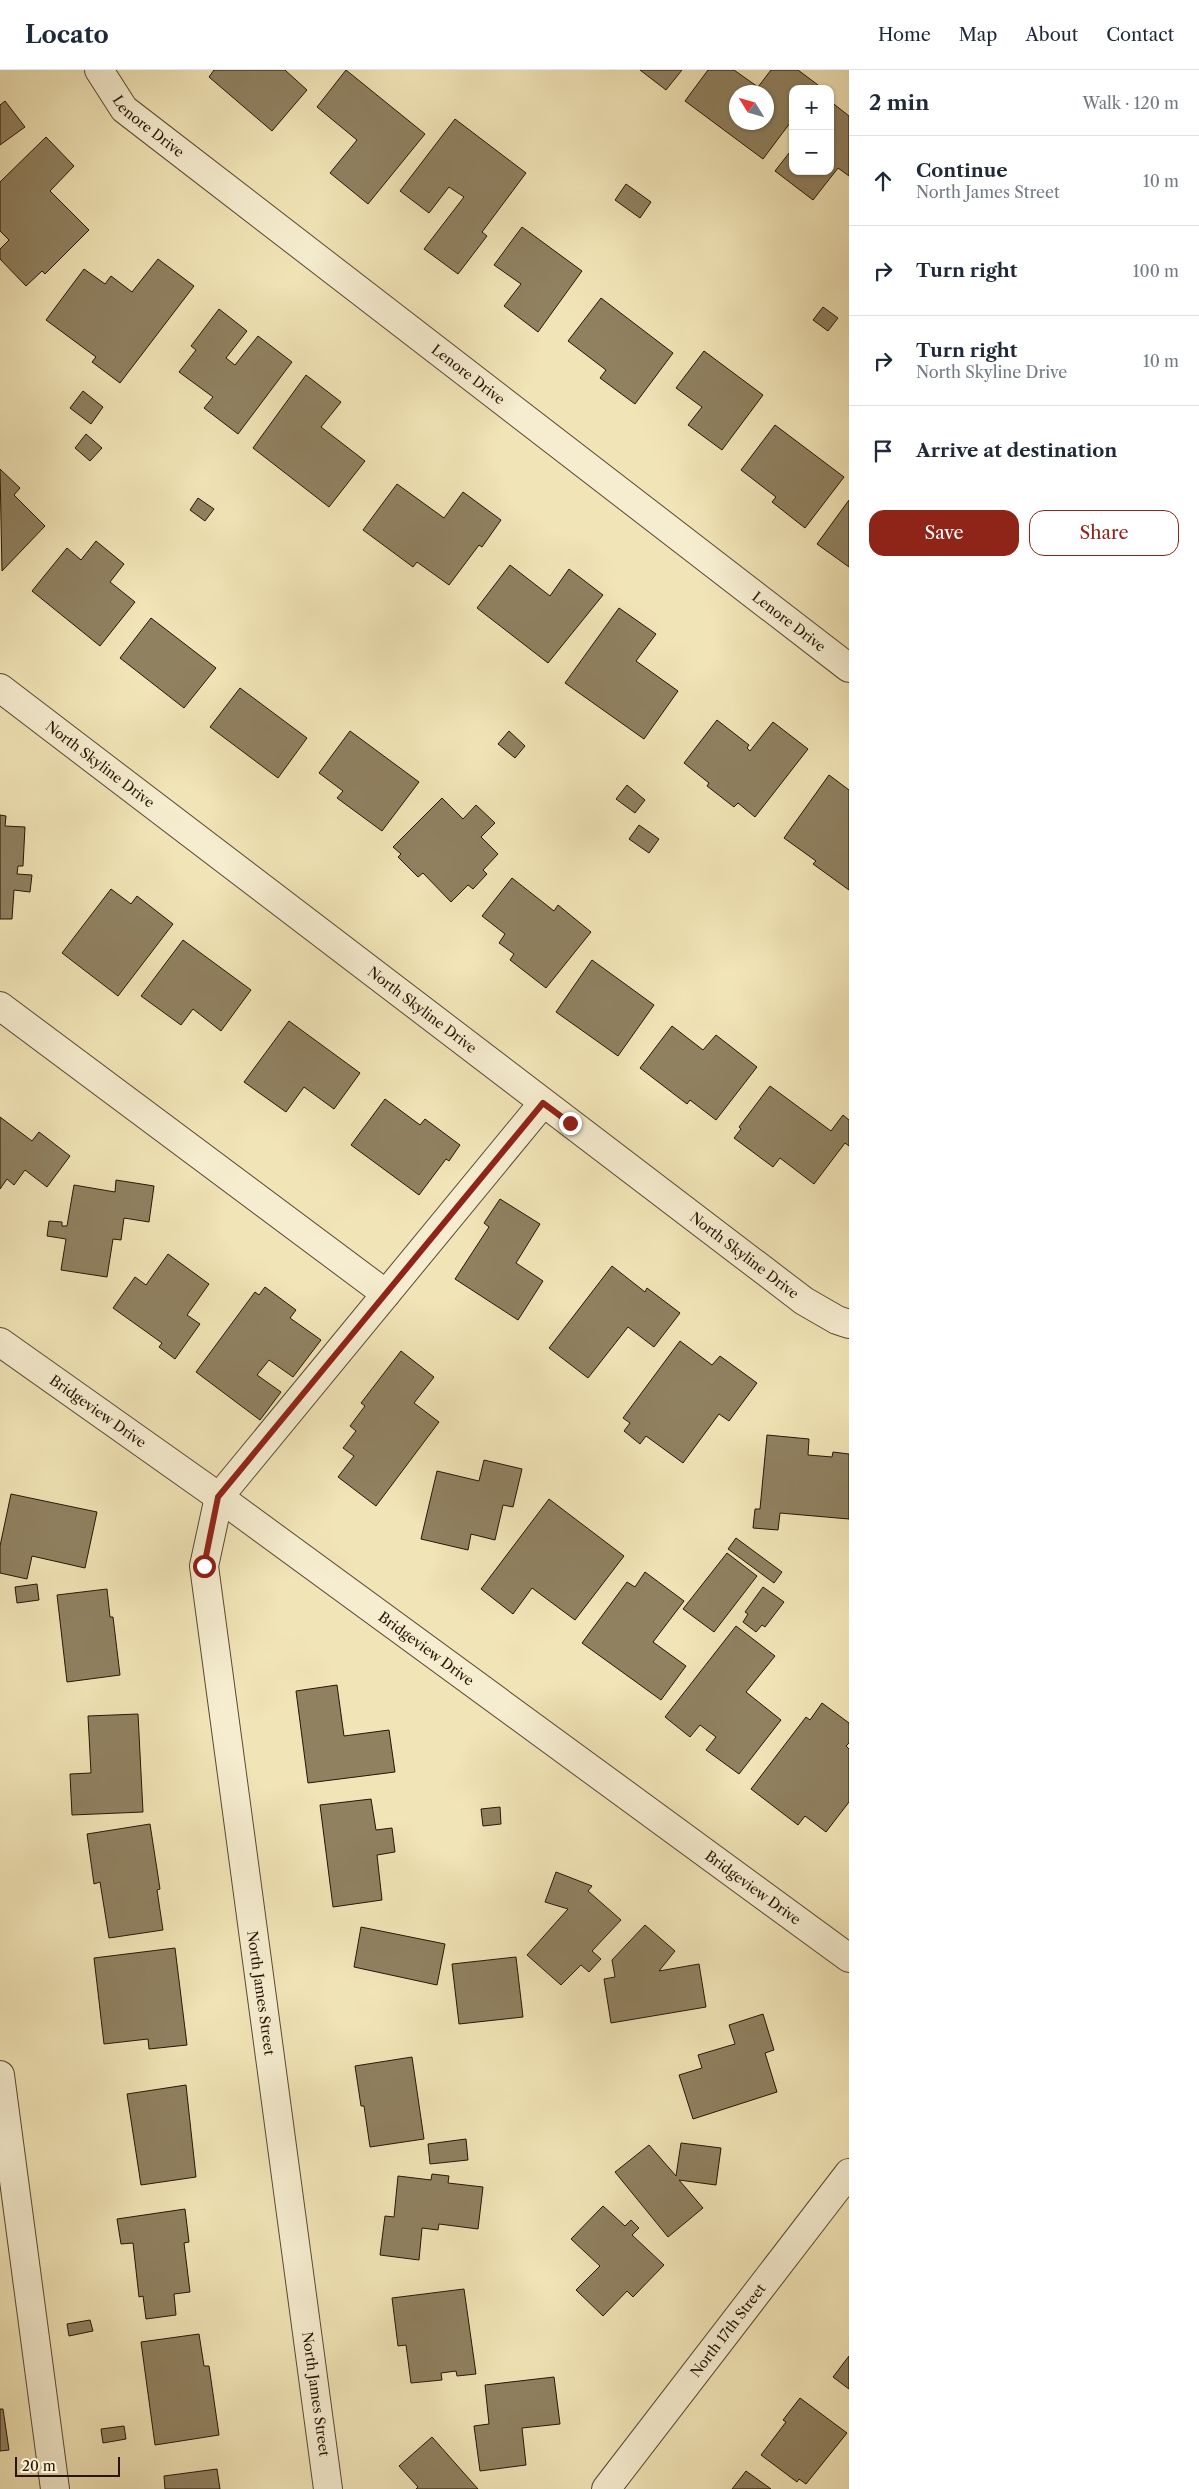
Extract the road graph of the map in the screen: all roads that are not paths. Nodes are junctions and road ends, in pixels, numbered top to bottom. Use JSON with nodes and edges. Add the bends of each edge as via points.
{"nodes":[{"id":1,"x":99,"y":70,"type":"edge"},
{"id":2,"x":849,"y":668,"type":"edge"},
{"id":3,"x":0,"y":688,"type":"edge"},
{"id":4,"x":0,"y":1006,"type":"edge"},
{"id":5,"x":543,"y":1103,"type":"junction"},
{"id":6,"x":386,"y":1294,"type":"junction"},
{"id":7,"x":849,"y":1324,"type":"edge"},
{"id":8,"x":0,"y":1342,"type":"edge"},
{"id":9,"x":218,"y":1497,"type":"junction"},
{"id":10,"x":849,"y":1958,"type":"edge"},
{"id":11,"x":0,"y":2075,"type":"edge"},
{"id":12,"x":849,"y":2172,"type":"edge"},
{"id":13,"x":55,"y":2489,"type":"edge"},
{"id":14,"x":328,"y":2489,"type":"edge"},
{"id":15,"x":606,"y":2489,"type":"edge"}],
"edges":[{"from":1,"to":2,"type":"street","name":"Lenore Drive","via":[[124,109]]},
{"from":3,"to":5,"type":"street","name":"North Skyline Drive"},
{"from":4,"to":6,"type":"street"},
{"from":5,"to":6,"type":"street"},
{"from":5,"to":7,"type":"street","name":"North Skyline Drive","via":[[804,1301]]},
{"from":6,"to":9,"type":"street"},
{"from":8,"to":9,"type":"street","name":"Bridgeview Drive"},
{"from":9,"to":10,"type":"street","name":"Bridgeview Drive"},
{"from":9,"to":14,"type":"street","name":"North James Street","via":[[204,1566]]},
{"from":11,"to":13,"type":"street"},
{"from":12,"to":15,"type":"street","name":"North 17th Street"}]}
